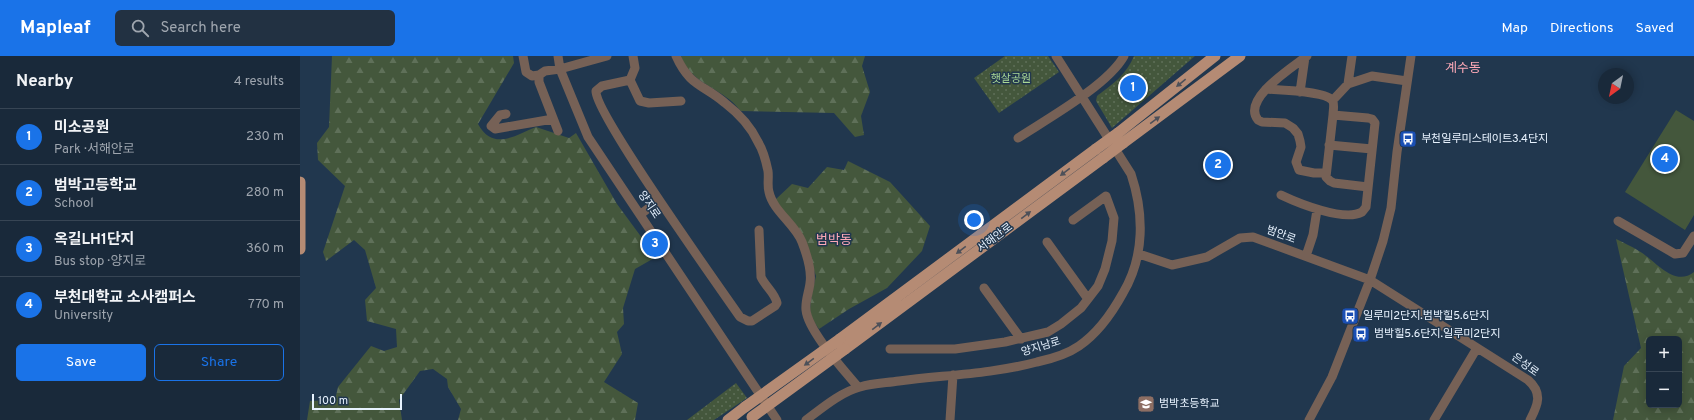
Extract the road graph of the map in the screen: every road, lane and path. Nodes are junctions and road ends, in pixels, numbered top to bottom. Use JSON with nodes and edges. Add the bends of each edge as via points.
{"nodes":[{"id":1,"x":523,"y":56,"type":"edge"},
{"id":2,"x":558,"y":56,"type":"edge"},
{"id":3,"x":607,"y":56,"type":"edge"},
{"id":4,"x":633,"y":56,"type":"edge"},
{"id":5,"x":676,"y":56,"type":"edge"},
{"id":6,"x":1056,"y":56,"type":"edge"},
{"id":7,"x":1124,"y":56,"type":"edge"},
{"id":8,"x":1240,"y":56,"type":"edge"},
{"id":9,"x":1246,"y":56,"type":"edge"},
{"id":10,"x":1352,"y":56,"type":"edge"},
{"id":11,"x":1411,"y":56,"type":"edge"},
{"id":12,"x":1214,"y":57,"type":"edge"},
{"id":13,"x":1306,"y":57,"type":"edge"},
{"id":14,"x":560,"y":69,"type":"junction"},
{"id":15,"x":1220,"y":71,"type":"junction"},
{"id":16,"x":539,"y":75,"type":"junction"},
{"id":17,"x":630,"y":80,"type":"junction"},
{"id":18,"x":1408,"y":81,"type":"junction"},
{"id":19,"x":1348,"y":84,"type":"junction"},
{"id":20,"x":1266,"y":89,"type":"junction"},
{"id":21,"x":1300,"y":92,"type":"junction"},
{"id":22,"x":1081,"y":96,"type":"junction"},
{"id":23,"x":1332,"y":100,"type":"junction"},
{"id":24,"x":681,"y":101,"type":"dead end"},
{"id":25,"x":506,"y":114,"type":"dead end"},
{"id":26,"x":1333,"y":116,"type":"junction"},
{"id":27,"x":553,"y":119,"type":"junction"},
{"id":28,"x":558,"y":131,"type":"dead end"},
{"id":29,"x":1018,"y":138,"type":"dead end"},
{"id":30,"x":1121,"y":138,"type":"junction"},
{"id":31,"x":1329,"y":145,"type":"junction"},
{"id":32,"x":1372,"y":149,"type":"junction"},
{"id":33,"x":1326,"y":173,"type":"junction"},
{"id":34,"x":300,"y":182,"type":"edge"},
{"id":35,"x":1368,"y":187,"type":"junction"},
{"id":36,"x":1281,"y":195,"type":"dead end"},
{"id":37,"x":660,"y":200,"type":"junction"},
{"id":38,"x":1317,"y":210,"type":"junction"},
{"id":39,"x":641,"y":214,"type":"junction"},
{"id":40,"x":1073,"y":220,"type":"dead end"},
{"id":41,"x":1618,"y":221,"type":"dead end"},
{"id":42,"x":759,"y":230,"type":"dead end"},
{"id":43,"x":1694,"y":236,"type":"edge"},
{"id":44,"x":1048,"y":242,"type":"dead end"},
{"id":45,"x":300,"y":249,"type":"edge"},
{"id":46,"x":1139,"y":254,"type":"junction"},
{"id":47,"x":1306,"y":256,"type":"junction"},
{"id":48,"x":1370,"y":280,"type":"junction"},
{"id":49,"x":984,"y":288,"type":"dead end"},
{"id":50,"x":1088,"y":299,"type":"junction"},
{"id":51,"x":1021,"y":338,"type":"junction"},
{"id":52,"x":843,"y":344,"type":"junction"},
{"id":53,"x":1477,"y":348,"type":"junction"},
{"id":54,"x":890,"y":349,"type":"dead end"},
{"id":55,"x":953,"y":375,"type":"junction"},
{"id":56,"x":858,"y":387,"type":"junction"},
{"id":57,"x":750,"y":419,"type":"edge"},
{"id":58,"x":728,"y":420,"type":"edge"},
{"id":59,"x":777,"y":420,"type":"edge"},
{"id":60,"x":806,"y":420,"type":"edge"},
{"id":61,"x":950,"y":420,"type":"edge"},
{"id":62,"x":1310,"y":420,"type":"edge"},
{"id":63,"x":1434,"y":420,"type":"edge"},
{"id":64,"x":1530,"y":420,"type":"edge"}],
"edges":[{"from":1,"to":16,"type":"street","via":[[526,72],[532,76]]},
{"from":2,"to":14,"type":"street","name":"양지로"},
{"from":3,"to":14,"type":"street"},
{"from":4,"to":17,"type":"street","via":[[635,68]]},
{"from":5,"to":56,"type":"street","via":[[691,80],[725,102],[752,131],[759,143],[768,171],[772,200],[801,240],[806,254],[810,272],[806,311],[809,320],[817,335]]},
{"from":6,"to":22,"type":"street","name":"양지남로"},
{"from":7,"to":22,"type":"street","via":[[1111,73]]},
{"from":8,"to":15,"type":"main road","name":"서해안로"},
{"from":9,"to":15,"type":"main road"},
{"from":10,"to":19,"type":"street"},
{"from":11,"to":18,"type":"street"},
{"from":12,"to":30,"type":"main road","name":"서해안로","one_way":true},
{"from":13,"to":20,"type":"street"},
{"from":13,"to":21,"type":"street"},
{"from":14,"to":16,"type":"street","via":[[545,71]]},
{"from":14,"to":39,"type":"street","name":"양지로","via":[[588,136]]},
{"from":30,"to":15,"type":"main road","name":"서해안로","one_way":true},
{"from":16,"to":27,"type":"street","via":[[539,82]]},
{"from":17,"to":24,"type":"street","via":[[638,98],[644,102]]},
{"from":17,"to":37,"type":"street","via":[[602,86],[596,91],[597,99]]},
{"from":18,"to":19,"type":"street","via":[[1372,76]]},
{"from":18,"to":48,"type":"street","via":[[1396,152],[1391,208]]},
{"from":19,"to":23,"type":"street"},
{"from":20,"to":21,"type":"street"},
{"from":20,"to":33,"type":"street","via":[[1257,98],[1255,117],[1262,122],[1288,124],[1298,134],[1300,141],[1301,147],[1296,162],[1299,170],[1314,174]]},
{"from":21,"to":23,"type":"street","via":[[1321,95]]},
{"from":22,"to":29,"type":"street"},
{"from":22,"to":46,"type":"street","name":"양지남로","via":[[1131,174],[1138,194],[1141,222]]},
{"from":23,"to":26,"type":"street"},
{"from":25,"to":27,"type":"street","via":[[500,115],[491,126],[495,129]]},
{"from":26,"to":31,"type":"street"},
{"from":26,"to":32,"type":"street","via":[[1372,119],[1375,123]]},
{"from":27,"to":28,"type":"street"},
{"from":52,"to":30,"type":"main road","name":"서해안로","one_way":true,"bridge":true,"via":[[1103,158]]},
{"from":30,"to":52,"type":"main road","name":"서해안로","one_way":true,"bridge":true,"via":[[1096,149]]},
{"from":31,"to":32,"type":"street"},
{"from":31,"to":33,"type":"street"},
{"from":32,"to":35,"type":"street"},
{"from":33,"to":35,"type":"street","via":[[1334,183]]},
{"from":34,"to":45,"type":"main road"},
{"from":35,"to":38,"type":"street","via":[[1366,207],[1359,214]]},
{"from":36,"to":38,"type":"street"},
{"from":37,"to":39,"type":"street"},
{"from":37,"to":42,"type":"street","via":[[740,317],[748,321],[752,321],[777,303],[761,276]]},
{"from":38,"to":47,"type":"street"},
{"from":39,"to":59,"type":"street","name":"양지로"},
{"from":40,"to":50,"type":"street","via":[[1106,196],[1114,218],[1112,241],[1098,286]]},
{"from":41,"to":43,"type":"street","via":[[1675,254],[1683,253]]},
{"from":44,"to":50,"type":"street"},
{"from":46,"to":47,"type":"street","name":"범안로","via":[[1172,265],[1207,257],[1240,238],[1253,237]]},
{"from":46,"to":55,"type":"street","name":"양지남로","via":[[1128,286],[1112,313],[1097,331],[1078,346],[1055,358],[1033,364]]},
{"from":47,"to":48,"type":"street","name":"범안로"},
{"from":48,"to":53,"type":"street","name":"은성로"},
{"from":48,"to":62,"type":"street","via":[[1332,377]]},
{"from":49,"to":51,"type":"street"},
{"from":50,"to":51,"type":"street","via":[[1081,308],[1048,332]]},
{"from":51,"to":54,"type":"street","via":[[955,349]]},
{"from":52,"to":57,"type":"main road","name":"서해안로","bridge":true},
{"from":52,"to":58,"type":"main road","name":"서해안로","one_way":true,"bridge":true},
{"from":53,"to":63,"type":"street"},
{"from":53,"to":64,"type":"street","name":"은성로","via":[[1528,380],[1536,388],[1538,403]]},
{"from":55,"to":56,"type":"street","name":"양지남로"},
{"from":55,"to":61,"type":"street"},
{"from":56,"to":60,"type":"street","name":"양지남로"}]}
